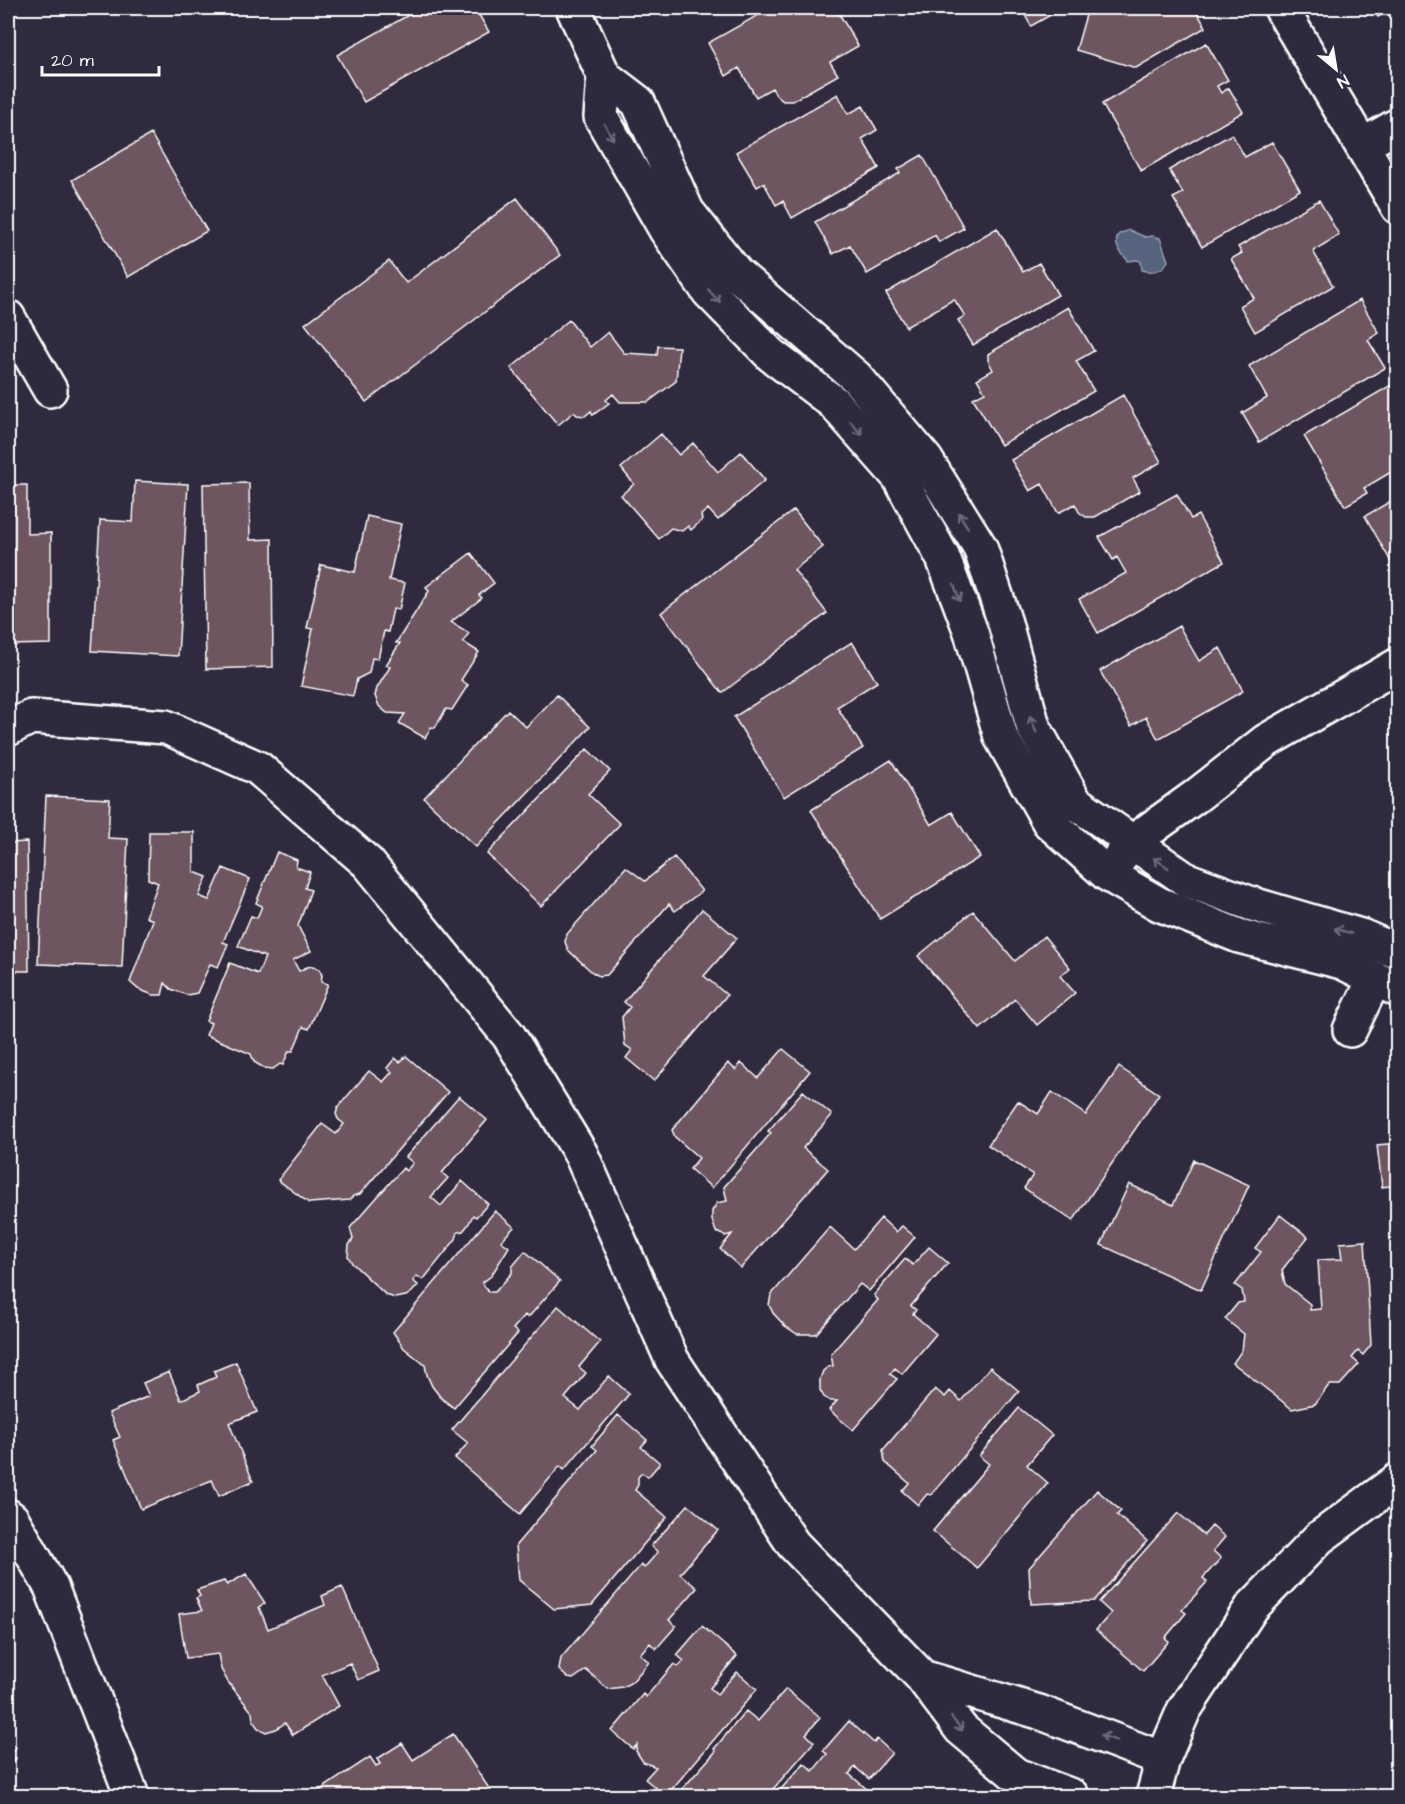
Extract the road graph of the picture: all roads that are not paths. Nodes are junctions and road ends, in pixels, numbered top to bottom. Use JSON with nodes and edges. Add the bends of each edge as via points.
{"nodes":[{"id":1,"x":573,"y":8,"type":"edge"},
{"id":2,"x":1281,"y":8,"type":"edge"},
{"id":3,"x":604,"y":76,"type":"junction"},
{"id":4,"x":1398,"y":125,"type":"edge"},
{"id":5,"x":1363,"y":145,"type":"junction"},
{"id":6,"x":1398,"y":207,"type":"edge"},
{"id":7,"x":8,"y":317,"type":"edge"},
{"id":8,"x":50,"y":390,"type":"dead end"},
{"id":9,"x":1398,"y":665,"type":"edge"},
{"id":10,"x":8,"y":729,"type":"edge"},
{"id":11,"x":1131,"y":843,"type":"junction"},
{"id":12,"x":1107,"y":874,"type":"junction"},
{"id":13,"x":1398,"y":952,"type":"edge"},
{"id":14,"x":1386,"y":984,"type":"edge"},
{"id":15,"x":1350,"y":1030,"type":"dead end"},
{"id":16,"x":1398,"y":1480,"type":"edge"},
{"id":17,"x":8,"y":1516,"type":"edge"},
{"id":18,"x":922,"y":1677,"type":"junction"},
{"id":19,"x":1163,"y":1759,"type":"junction"},
{"id":20,"x":132,"y":1797,"type":"edge"},
{"id":21,"x":1072,"y":1797,"type":"edge"},
{"id":22,"x":1153,"y":1797,"type":"edge"}],
"edges":[{"from":1,"to":3,"type":"street"},
{"from":2,"to":5,"type":"street"},
{"from":11,"to":3,"type":"street","one_way":true,"via":[[1075,802],[1033,726],[980,547],[926,460],[856,377],[737,274],[687,211],[638,102]]},
{"from":3,"to":12,"type":"street","one_way":true,"via":[[601,117],[666,230],[709,291],[771,355],[832,402],[899,477],[943,558],[971,632],[1001,737],[1049,822]]},
{"from":4,"to":5,"type":"street"},
{"from":5,"to":6,"type":"street"},
{"from":7,"to":8,"type":"street"},
{"from":9,"to":11,"type":"street","via":[[1266,741]]},
{"from":10,"to":18,"type":"street","via":[[31,717],[166,727],[258,768],[368,863],[509,1036],[581,1154],[672,1360],[793,1544]]},
{"from":11,"to":12,"type":"street"},
{"from":13,"to":11,"type":"street","one_way":true,"via":[[1361,936],[1252,904],[1185,879]]},
{"from":12,"to":14,"type":"street","via":[[1159,904],[1239,936],[1342,962]]},
{"from":14,"to":15,"type":"street"},
{"from":16,"to":19,"type":"street","via":[[1319,1538],[1252,1607],[1184,1710]]},
{"from":17,"to":20,"type":"street","via":[[51,1587]]},
{"from":19,"to":18,"type":"street","one_way":true,"via":[[1039,1712]]},
{"from":18,"to":21,"type":"street","one_way":true,"via":[[961,1729],[1016,1775]]},
{"from":19,"to":22,"type":"street"}]}
